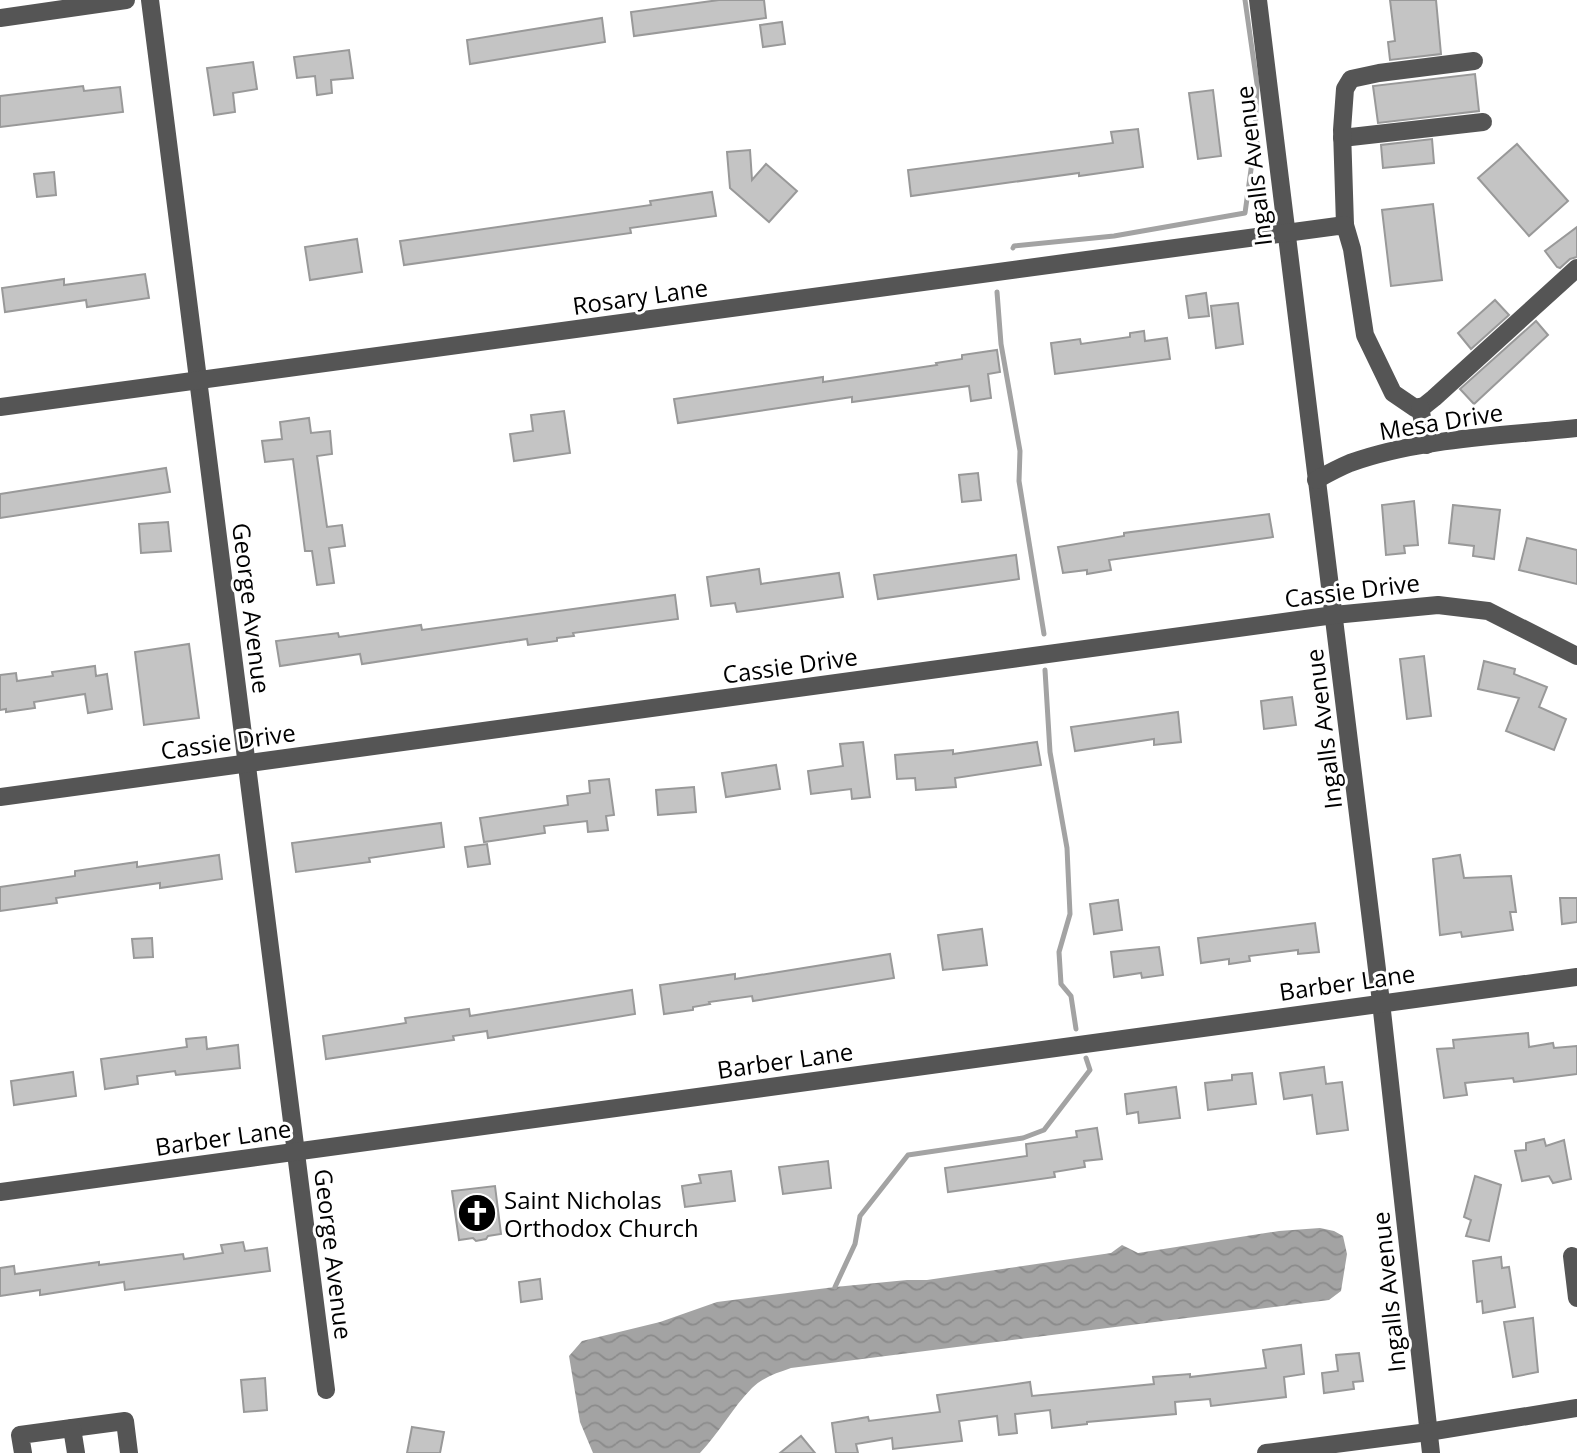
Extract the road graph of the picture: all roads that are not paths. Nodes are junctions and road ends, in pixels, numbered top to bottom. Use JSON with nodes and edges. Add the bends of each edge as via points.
{"nodes":[{"id":1,"x":125,"y":0,"type":"edge"},
{"id":2,"x":150,"y":0,"type":"edge"},
{"id":3,"x":1258,"y":0,"type":"edge"},
{"id":4,"x":0,"y":18,"type":"edge"},
{"id":5,"x":1474,"y":61,"type":"dead end"},
{"id":6,"x":1483,"y":122,"type":"dead end"},
{"id":7,"x":1342,"y":138,"type":"junction"},
{"id":8,"x":1345,"y":225,"type":"junction"},
{"id":9,"x":1286,"y":232,"type":"junction"},
{"id":10,"x":1577,"y":268,"type":"edge"},
{"id":11,"x":199,"y":382,"type":"junction"},
{"id":12,"x":0,"y":407,"type":"edge"},
{"id":13,"x":1420,"y":407,"type":"junction"},
{"id":14,"x":1577,"y":428,"type":"edge"},
{"id":15,"x":1427,"y":445,"type":"junction"},
{"id":16,"x":1316,"y":480,"type":"junction"},
{"id":17,"x":1334,"y":615,"type":"junction"},
{"id":18,"x":1577,"y":656,"type":"edge"},
{"id":19,"x":247,"y":763,"type":"junction"},
{"id":20,"x":0,"y":797,"type":"edge"},
{"id":21,"x":1577,"y":977,"type":"edge"},
{"id":22,"x":1381,"y":1002,"type":"junction"},
{"id":23,"x":296,"y":1152,"type":"junction"},
{"id":24,"x":0,"y":1192,"type":"edge"},
{"id":25,"x":1572,"y":1256,"type":"dead end"},
{"id":26,"x":1577,"y":1297,"type":"edge"},
{"id":27,"x":326,"y":1390,"type":"dead end"},
{"id":28,"x":1577,"y":1408,"type":"edge"},
{"id":29,"x":72,"y":1428,"type":"junction"},
{"id":30,"x":1428,"y":1432,"type":"junction"},
{"id":31,"x":23,"y":1453,"type":"edge"},
{"id":32,"x":76,"y":1453,"type":"edge"},
{"id":33,"x":129,"y":1453,"type":"edge"},
{"id":34,"x":1266,"y":1453,"type":"edge"},
{"id":35,"x":1430,"y":1453,"type":"edge"}],
"edges":[{"from":1,"to":4,"type":"street"},
{"from":2,"to":11,"type":"street","name":"George Avenue"},
{"from":3,"to":9,"type":"street","name":"Ingalls Avenue"},
{"from":5,"to":7,"type":"street","via":[[1350,79],[1345,89]]},
{"from":6,"to":7,"type":"street"},
{"from":7,"to":8,"type":"street"},
{"from":8,"to":9,"type":"street","name":"Rosary Lane"},
{"from":8,"to":13,"type":"street","via":[[1365,335],[1393,393]]},
{"from":9,"to":11,"type":"street","name":"Rosary Lane"},
{"from":9,"to":16,"type":"street","name":"Ingalls Avenue"},
{"from":10,"to":13,"type":"street"},
{"from":11,"to":12,"type":"street","name":"Rosary Lane"},
{"from":11,"to":19,"type":"street","name":"George Avenue"},
{"from":13,"to":15,"type":"street"},
{"from":14,"to":15,"type":"street","name":"Mesa Drive"},
{"from":15,"to":16,"type":"street","name":"Mesa Drive","via":[[1359,460]]},
{"from":16,"to":17,"type":"street","name":"Ingalls Avenue"},
{"from":17,"to":18,"type":"street","name":"Cassie Drive","via":[[1438,604],[1488,611]]},
{"from":17,"to":19,"type":"street","name":"Cassie Drive"},
{"from":17,"to":22,"type":"street","name":"Ingalls Avenue"},
{"from":19,"to":20,"type":"street","name":"Cassie Drive"},
{"from":19,"to":23,"type":"street","name":"George Avenue"},
{"from":21,"to":22,"type":"street","name":"Barber Lane"},
{"from":22,"to":23,"type":"street","name":"Barber Lane"},
{"from":22,"to":30,"type":"street","name":"Ingalls Avenue"},
{"from":23,"to":24,"type":"street","name":"Barber Lane"},
{"from":23,"to":27,"type":"street","name":"George Avenue"},
{"from":25,"to":26,"type":"street"},
{"from":28,"to":30,"type":"street"},
{"from":29,"to":31,"type":"street","via":[[20,1434]]},
{"from":29,"to":32,"type":"street"},
{"from":29,"to":33,"type":"street","via":[[125,1421]]},
{"from":30,"to":34,"type":"street"},
{"from":30,"to":35,"type":"street","name":"Ingalls Avenue"}]}
